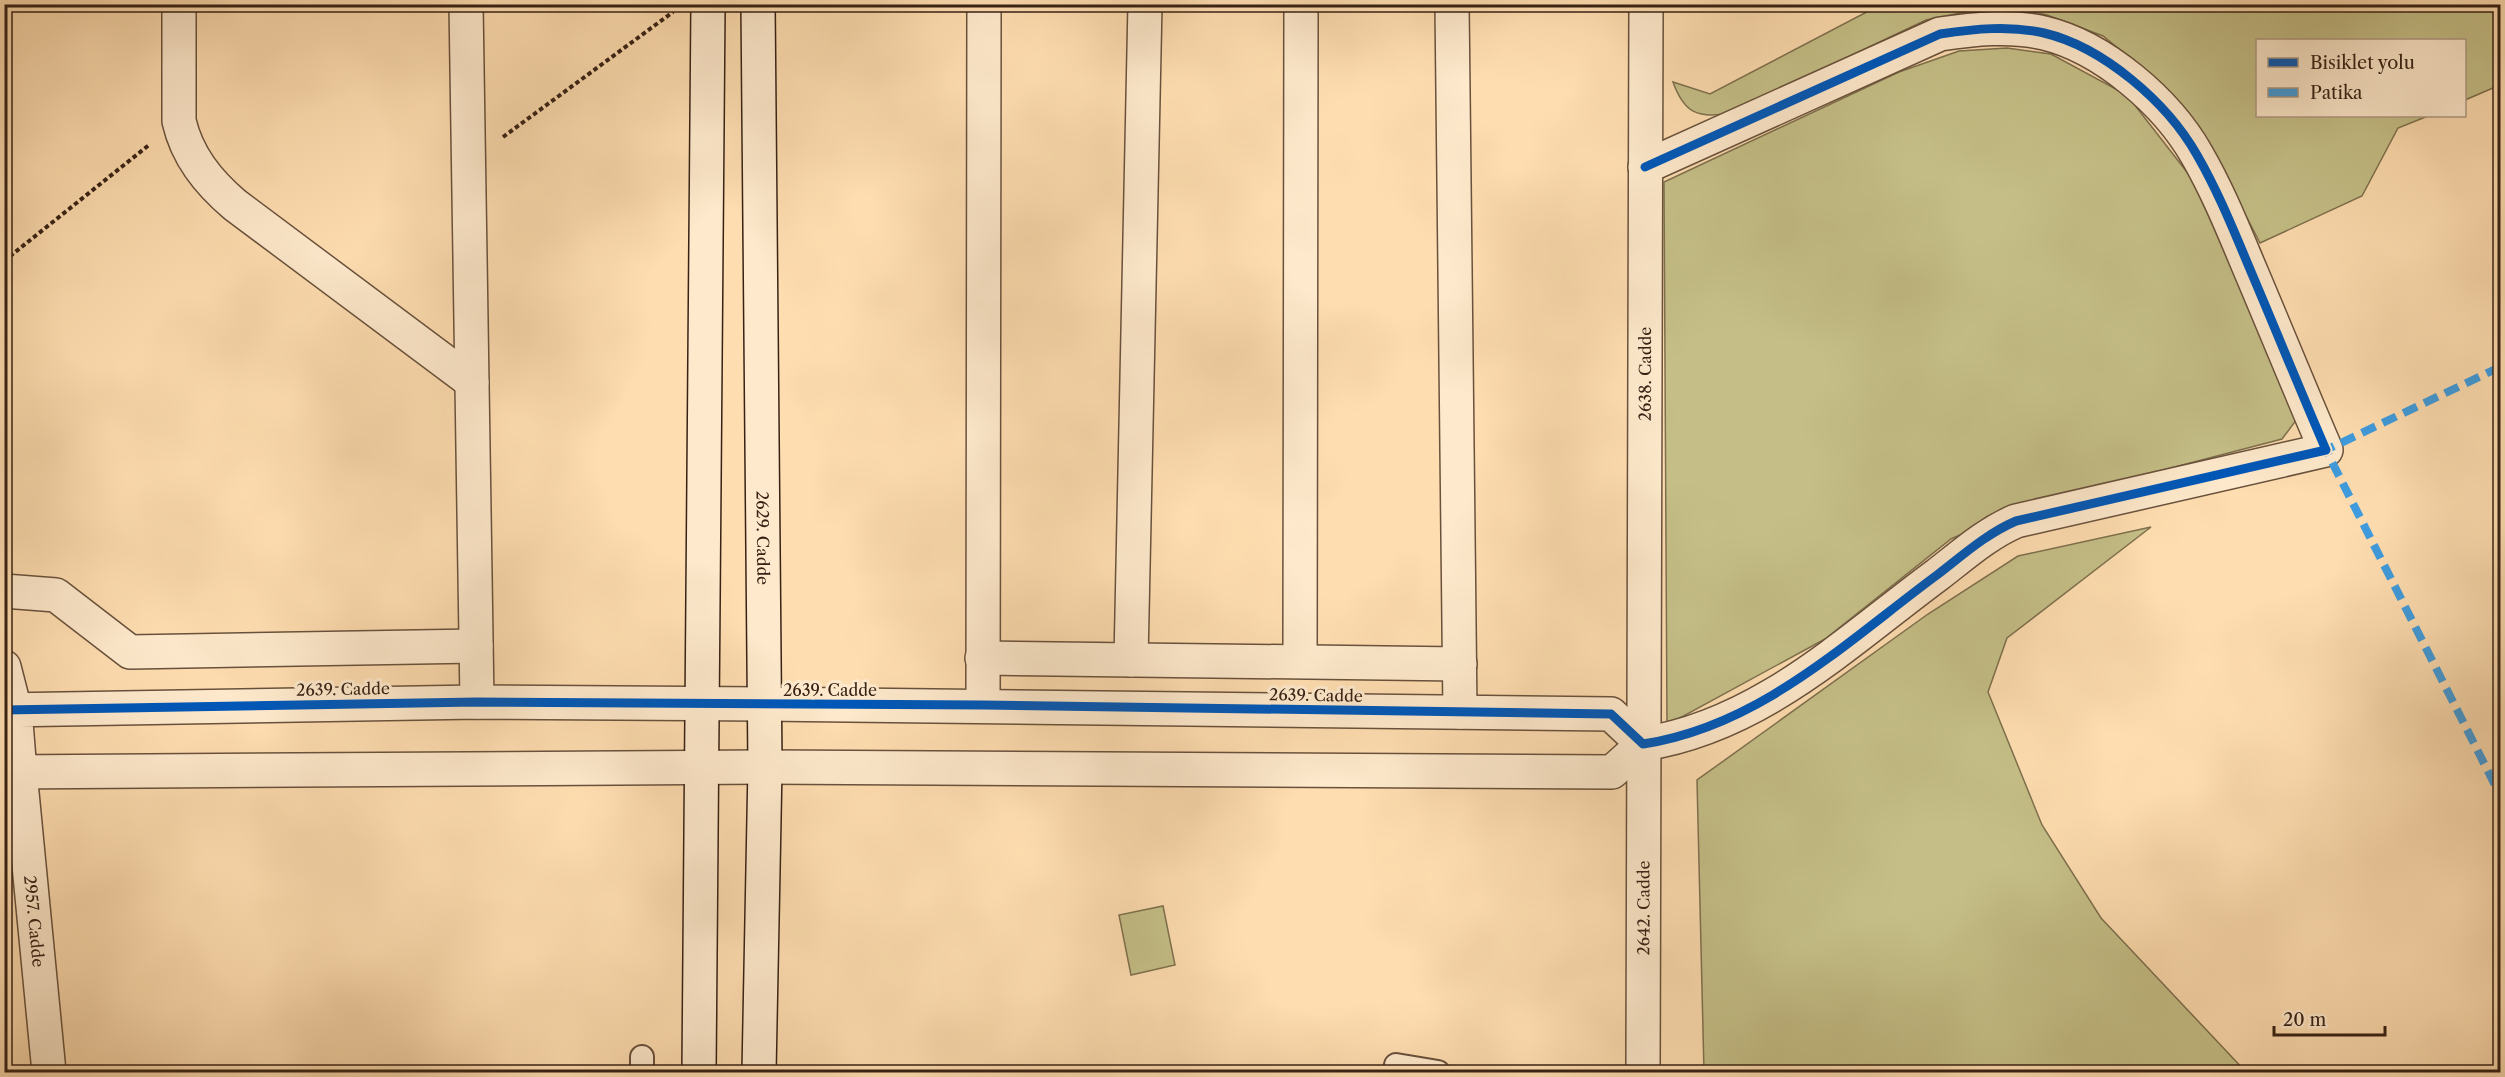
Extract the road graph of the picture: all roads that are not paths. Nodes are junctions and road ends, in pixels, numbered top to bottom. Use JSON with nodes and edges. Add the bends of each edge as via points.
{"nodes":[{"id":1,"x":179,"y":4,"type":"edge"},
{"id":2,"x":466,"y":4,"type":"edge"},
{"id":3,"x":708,"y":4,"type":"edge"},
{"id":4,"x":758,"y":4,"type":"edge"},
{"id":5,"x":984,"y":4,"type":"edge"},
{"id":6,"x":1145,"y":4,"type":"edge"},
{"id":7,"x":1301,"y":4,"type":"edge"},
{"id":8,"x":1452,"y":4,"type":"edge"},
{"id":9,"x":1646,"y":4,"type":"edge"},
{"id":10,"x":1645,"y":167,"type":"junction"},
{"id":11,"x":472,"y":382,"type":"junction"},
{"id":12,"x":4,"y":591,"type":"edge"},
{"id":13,"x":476,"y":646,"type":"junction"},
{"id":14,"x":982,"y":658,"type":"junction"},
{"id":15,"x":1131,"y":660,"type":"junction"},
{"id":16,"x":1300,"y":661,"type":"junction"},
{"id":17,"x":1460,"y":664,"type":"junction"},
{"id":18,"x":4,"y":667,"type":"edge"},
{"id":19,"x":477,"y":702,"type":"junction"},
{"id":20,"x":764,"y":704,"type":"junction"},
{"id":21,"x":702,"y":705,"type":"junction"},
{"id":22,"x":982,"y":705,"type":"junction"},
{"id":23,"x":10,"y":710,"type":"edge"},
{"id":24,"x":1460,"y":712,"type":"junction"},
{"id":25,"x":1643,"y":744,"type":"junction"},
{"id":26,"x":701,"y":767,"type":"junction"},
{"id":27,"x":765,"y":767,"type":"junction"},
{"id":28,"x":12,"y":772,"type":"edge"},
{"id":29,"x":1396,"y":1065,"type":"dead end"},
{"id":30,"x":50,"y":1071,"type":"edge"},
{"id":31,"x":699,"y":1072,"type":"edge"},
{"id":32,"x":759,"y":1072,"type":"edge"},
{"id":33,"x":1438,"y":1072,"type":"edge"},
{"id":34,"x":1643,"y":1072,"type":"edge"}],
"edges":[{"from":1,"to":11,"type":"street","via":[[179,121],[195,162],[222,194]]},
{"from":2,"to":11,"type":"street"},
{"from":3,"to":21,"type":"street"},
{"from":4,"to":20,"type":"street","name":"2629. Cadde"},
{"from":5,"to":14,"type":"street"},
{"from":6,"to":15,"type":"street"},
{"from":7,"to":16,"type":"street"},
{"from":8,"to":17,"type":"street"},
{"from":9,"to":10,"type":"street","name":"2638. Cadde"},
{"from":10,"to":25,"type":"street","name":"2638. Cadde"},
{"from":10,"to":25,"type":"street","via":[[1940,34],[2011,28],[2045,33],[2078,46],[2122,73],[2164,107],[2196,153],[2326,450],[2016,521],[1979,542],[1800,680],[1698,732]]},
{"from":11,"to":13,"type":"street"},
{"from":12,"to":13,"type":"street","via":[[56,596],[130,652]]},
{"from":13,"to":19,"type":"street"},
{"from":14,"to":15,"type":"street"},
{"from":14,"to":22,"type":"street"},
{"from":15,"to":16,"type":"street"},
{"from":16,"to":17,"type":"street"},
{"from":17,"to":24,"type":"street"},
{"from":18,"to":23,"type":"street","name":"2957. Cadde"},
{"from":19,"to":21,"type":"street","name":"2639. Cadde"},
{"from":19,"to":23,"type":"street","name":"2639. Cadde"},
{"from":20,"to":21,"type":"street","name":"2639. Cadde"},
{"from":20,"to":22,"type":"street","name":"2639. Cadde"},
{"from":20,"to":27,"type":"street","name":"2629. Cadde"},
{"from":21,"to":26,"type":"street"},
{"from":22,"to":24,"type":"street","name":"2639. Cadde"},
{"from":23,"to":28,"type":"street","name":"2957. Cadde"},
{"from":24,"to":25,"type":"street","name":"2639. Cadde","via":[[1611,714]]},
{"from":25,"to":27,"type":"street","via":[[1612,772]]},
{"from":25,"to":34,"type":"street","name":"2642. Cadde"},
{"from":26,"to":27,"type":"street"},
{"from":26,"to":28,"type":"street"},
{"from":26,"to":31,"type":"street"},
{"from":27,"to":32,"type":"street","name":"2629. Cadde"},
{"from":28,"to":30,"type":"street","name":"2957. Cadde"},
{"from":29,"to":33,"type":"lane"}]}
